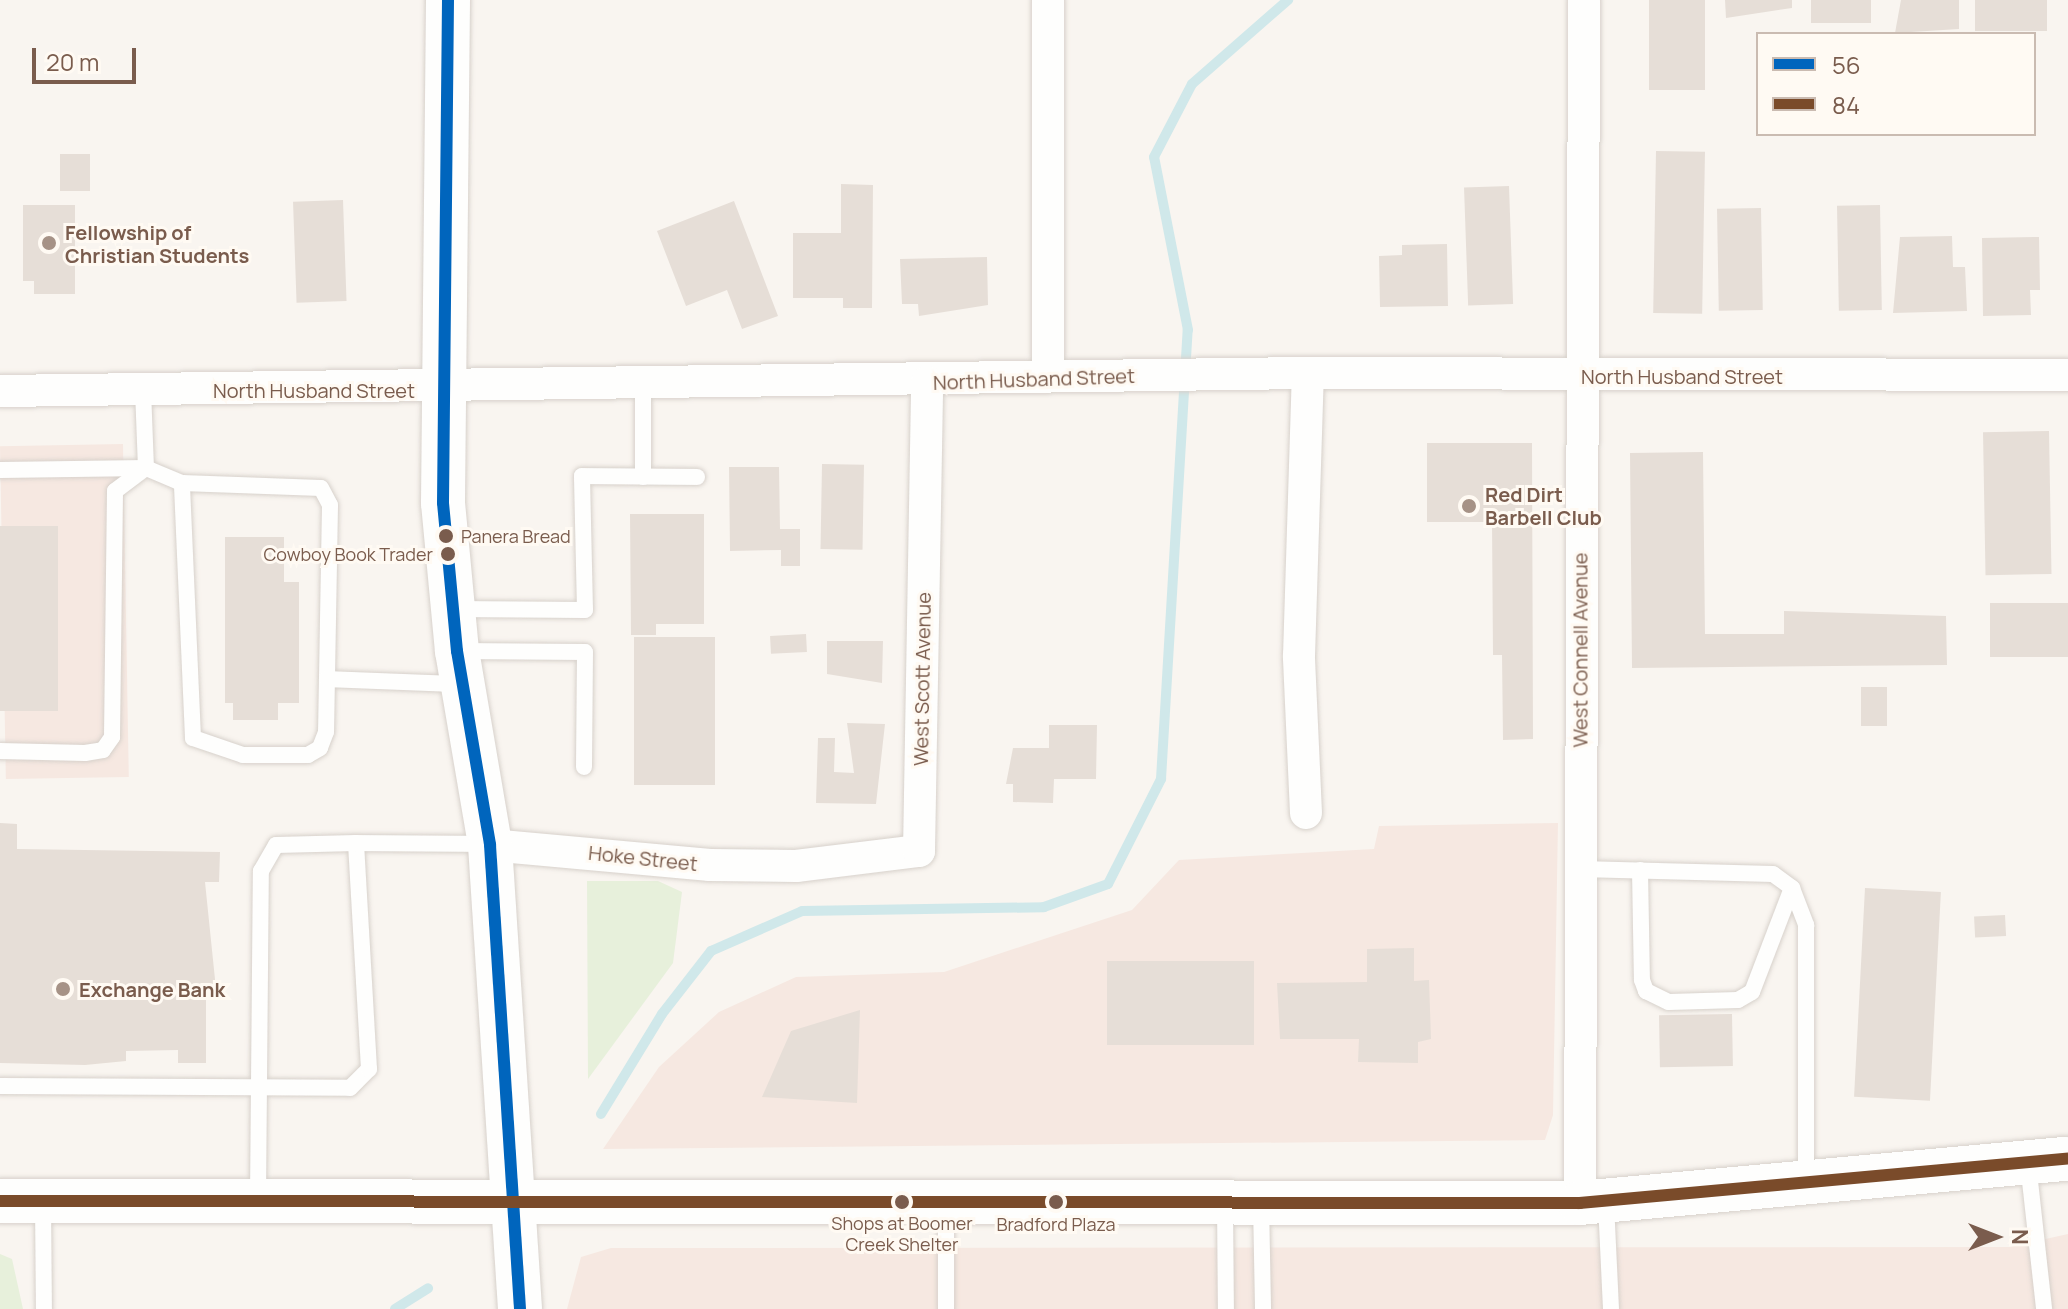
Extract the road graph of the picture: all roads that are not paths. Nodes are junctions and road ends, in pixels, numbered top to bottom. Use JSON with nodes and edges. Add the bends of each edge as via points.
{"nodes":[{"id":1,"x":448,"y":0,"type":"edge"},
{"id":2,"x":1048,"y":0,"type":"edge"},
{"id":3,"x":1584,"y":0,"type":"edge"},
{"id":4,"x":1308,"y":373,"type":"junction"},
{"id":5,"x":2068,"y":375,"type":"edge"},
{"id":6,"x":1048,"y":376,"type":"junction"},
{"id":7,"x":1580,"y":376,"type":"junction"},
{"id":8,"x":643,"y":380,"type":"junction"},
{"id":9,"x":927,"y":382,"type":"junction"},
{"id":10,"x":448,"y":389,"type":"junction"},
{"id":11,"x":143,"y":390,"type":"junction"},
{"id":12,"x":0,"y":391,"type":"edge"},
{"id":13,"x":146,"y":468,"type":"junction"},
{"id":14,"x":0,"y":470,"type":"edge"},
{"id":15,"x":643,"y":477,"type":"junction"},
{"id":16,"x":697,"y":477,"type":"dead end"},
{"id":17,"x":182,"y":483,"type":"junction"},
{"id":18,"x":457,"y":648,"type":"junction"},
{"id":19,"x":327,"y":679,"type":"junction"},
{"id":20,"x":0,"y":751,"type":"edge"},
{"id":21,"x":584,"y":767,"type":"dead end"},
{"id":22,"x":1306,"y":813,"type":"dead end"},
{"id":23,"x":356,"y":843,"type":"junction"},
{"id":24,"x":490,"y":845,"type":"junction"},
{"id":25,"x":796,"y":866,"type":"joint"},
{"id":26,"x":1580,"y":869,"type":"junction"},
{"id":27,"x":1640,"y":870,"type":"junction"},
{"id":28,"x":1792,"y":888,"type":"junction"},
{"id":29,"x":259,"y":1085,"type":"junction"},
{"id":30,"x":0,"y":1086,"type":"edge"},
{"id":31,"x":2048,"y":1161,"type":"edge"},
{"id":32,"x":1806,"y":1185,"type":"junction"},
{"id":33,"x":258,"y":1198,"type":"junction"},
{"id":34,"x":43,"y":1200,"type":"junction"},
{"id":35,"x":518,"y":1200,"type":"junction"},
{"id":36,"x":0,"y":1201,"type":"edge"},
{"id":37,"x":946,"y":1201,"type":"junction"},
{"id":38,"x":1243,"y":1202,"type":"junction"},
{"id":39,"x":1593,"y":1202,"type":"junction"},
{"id":40,"x":44,"y":1309,"type":"edge"},
{"id":41,"x":520,"y":1309,"type":"edge"},
{"id":42,"x":946,"y":1309,"type":"edge"},
{"id":43,"x":1226,"y":1309,"type":"edge"},
{"id":44,"x":1263,"y":1309,"type":"edge"},
{"id":45,"x":1611,"y":1309,"type":"edge"},
{"id":46,"x":2044,"y":1309,"type":"edge"}],
"edges":[{"from":1,"to":10,"type":"main road"},
{"from":2,"to":6,"type":"street"},
{"from":3,"to":7,"type":"street","name":"West Connell Avenue"},
{"from":4,"to":6,"type":"street","name":"North Husband Street"},
{"from":4,"to":7,"type":"street","name":"North Husband Street"},
{"from":4,"to":22,"type":"street","via":[[1299,656]]},
{"from":5,"to":7,"type":"street","name":"North Husband Street"},
{"from":6,"to":9,"type":"street","name":"North Husband Street"},
{"from":7,"to":26,"type":"street","name":"West Connell Avenue"},
{"from":8,"to":9,"type":"street","name":"North Husband Street"},
{"from":8,"to":10,"type":"street","name":"North Husband Street"},
{"from":8,"to":15,"type":"lane"},
{"from":9,"to":25,"type":"street","name":"West Scott Avenue","via":[[919,851]]},
{"from":10,"to":11,"type":"street","name":"North Husband Street"},
{"from":10,"to":18,"type":"main road","via":[[443,503]]},
{"from":11,"to":12,"type":"street","name":"North Husband Street"},
{"from":11,"to":13,"type":"lane"},
{"from":13,"to":14,"type":"lane"},
{"from":13,"to":17,"type":"lane"},
{"from":13,"to":20,"type":"lane","via":[[115,491],[112,737],[103,750],[85,753]]},
{"from":15,"to":16,"type":"lane"},
{"from":15,"to":18,"type":"lane","via":[[582,476],[585,610]]},
{"from":17,"to":19,"type":"lane","via":[[321,488],[330,505]]},
{"from":17,"to":19,"type":"lane","via":[[193,738],[243,755],[308,755],[320,748],[326,732]]},
{"from":18,"to":19,"type":"lane"},
{"from":18,"to":21,"type":"lane","via":[[585,652]]},
{"from":18,"to":24,"type":"main road"},
{"from":23,"to":24,"type":"lane"},
{"from":23,"to":29,"type":"lane","via":[[276,845],[261,871]]},
{"from":23,"to":29,"type":"lane","via":[[369,1069],[350,1088]]},
{"from":24,"to":25,"type":"street","name":"Hoke Street"},
{"from":24,"to":35,"type":"main road"},
{"from":26,"to":27,"type":"lane"},
{"from":26,"to":39,"type":"street","name":"West Connell Avenue"},
{"from":27,"to":28,"type":"lane","via":[[1773,874]]},
{"from":27,"to":28,"type":"lane","via":[[1642,980],[1646,991],[1669,1002],[1738,1000],[1752,992]]},
{"from":28,"to":32,"type":"lane","via":[[1806,925]]},
{"from":29,"to":30,"type":"lane"},
{"from":29,"to":33,"type":"lane"},
{"from":31,"to":32,"type":"main road"},
{"from":31,"to":46,"type":"lane"},
{"from":32,"to":39,"type":"main road"},
{"from":33,"to":34,"type":"main road"},
{"from":33,"to":35,"type":"main road"},
{"from":34,"to":36,"type":"main road"},
{"from":34,"to":40,"type":"lane"},
{"from":35,"to":37,"type":"main road"},
{"from":35,"to":41,"type":"main road"},
{"from":37,"to":38,"type":"main road"},
{"from":37,"to":42,"type":"lane"},
{"from":38,"to":39,"type":"main road"},
{"from":38,"to":43,"type":"lane"},
{"from":38,"to":44,"type":"lane"},
{"from":39,"to":45,"type":"lane"}]}
